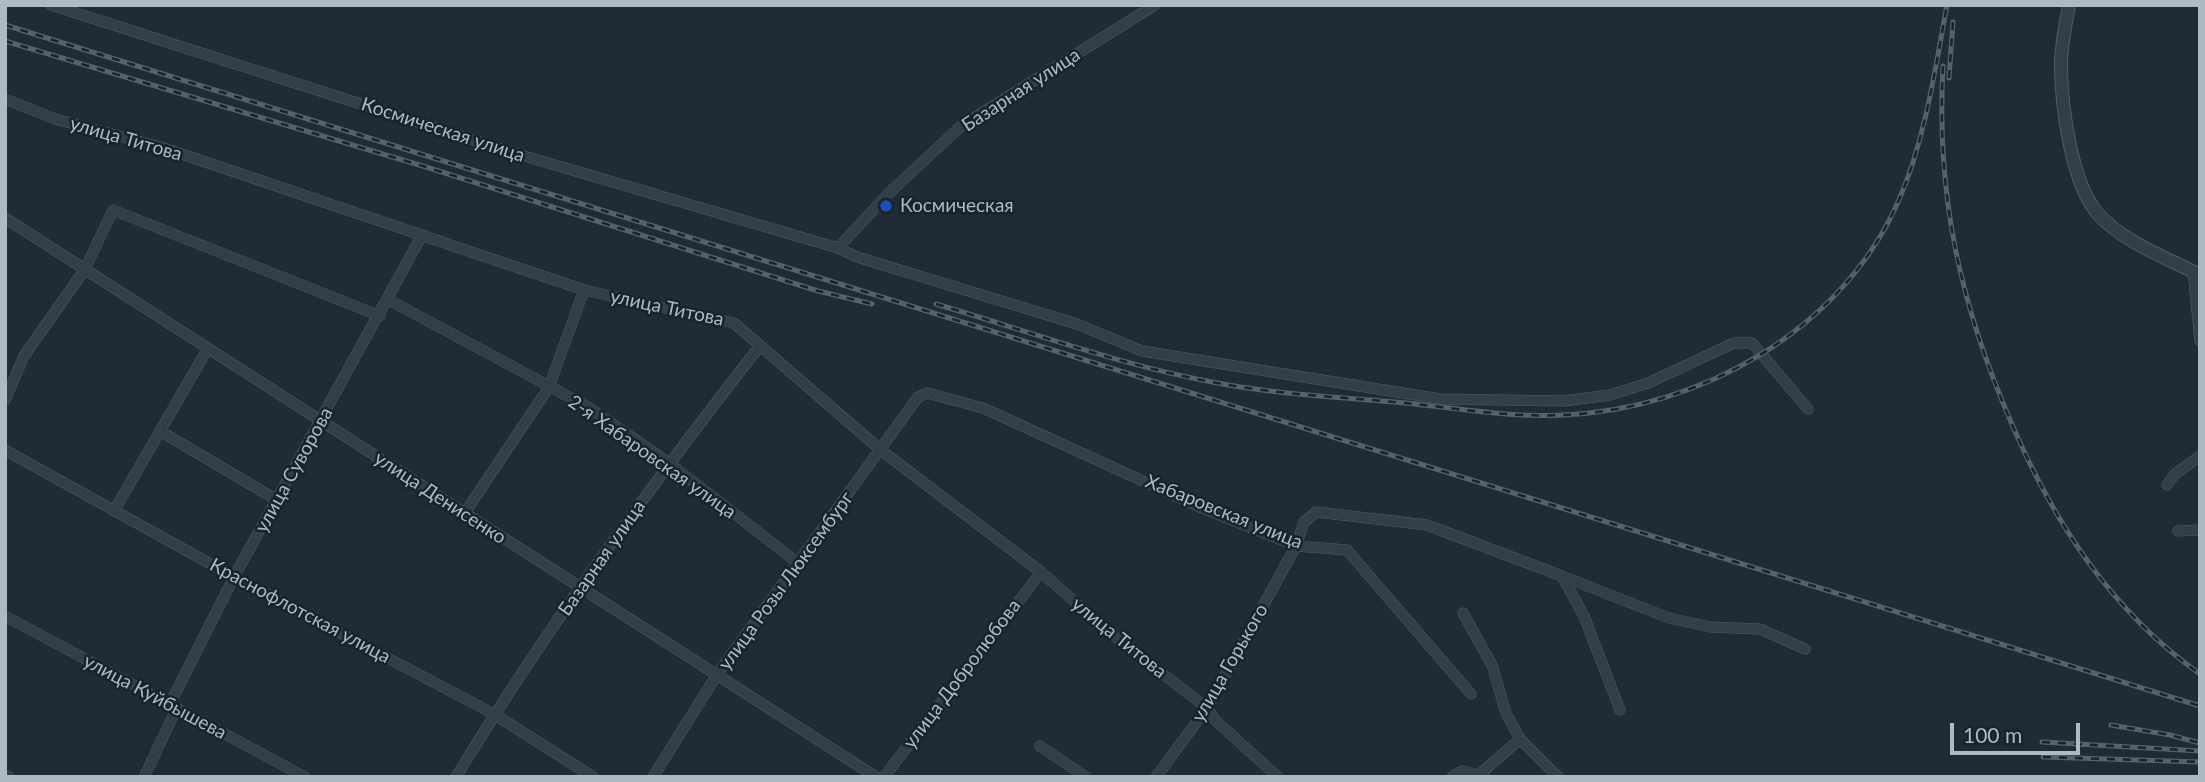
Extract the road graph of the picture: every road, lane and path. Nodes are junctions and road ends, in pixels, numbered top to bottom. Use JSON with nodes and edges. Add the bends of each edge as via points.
{"nodes":[{"id":1,"x":51,"y":5,"type":"edge"},
{"id":2,"x":1155,"y":5,"type":"edge"},
{"id":3,"x":2069,"y":5,"type":"edge"},
{"id":4,"x":5,"y":99,"type":"edge"},
{"id":5,"x":5,"y":218,"type":"edge"},
{"id":6,"x":421,"y":237,"type":"junction"},
{"id":7,"x":838,"y":248,"type":"junction"},
{"id":8,"x":85,"y":269,"type":"junction"},
{"id":9,"x":2196,"y":273,"type":"edge"},
{"id":10,"x":584,"y":290,"type":"junction"},
{"id":11,"x":389,"y":300,"type":"junction"},
{"id":12,"x":380,"y":316,"type":"junction"},
{"id":13,"x":2200,"y":341,"type":"edge"},
{"id":14,"x":759,"y":347,"type":"junction"},
{"id":15,"x":208,"y":348,"type":"junction"},
{"id":16,"x":549,"y":387,"type":"junction"},
{"id":17,"x":927,"y":393,"type":"joint"},
{"id":18,"x":5,"y":400,"type":"edge"},
{"id":19,"x":1808,"y":409,"type":"dead end"},
{"id":20,"x":321,"y":421,"type":"junction"},
{"id":21,"x":160,"y":430,"type":"junction"},
{"id":22,"x":5,"y":450,"type":"edge"},
{"id":23,"x":882,"y":451,"type":"junction"},
{"id":24,"x":2200,"y":456,"type":"edge"},
{"id":25,"x":668,"y":463,"type":"junction"},
{"id":26,"x":2167,"y":485,"type":"dead end"},
{"id":27,"x":277,"y":499,"type":"junction"},
{"id":28,"x":114,"y":511,"type":"junction"},
{"id":29,"x":464,"y":514,"type":"junction"},
{"id":30,"x":2200,"y":530,"type":"edge"},
{"id":31,"x":2178,"y":531,"type":"dead end"},
{"id":32,"x":1296,"y":546,"type":"junction"},
{"id":33,"x":798,"y":563,"type":"junction"},
{"id":34,"x":1041,"y":572,"type":"junction"},
{"id":35,"x":1562,"y":576,"type":"junction"},
{"id":36,"x":234,"y":577,"type":"junction"},
{"id":37,"x":581,"y":589,"type":"junction"},
{"id":38,"x":1463,"y":613,"type":"dead end"},
{"id":39,"x":5,"y":617,"type":"edge"},
{"id":40,"x":1805,"y":649,"type":"dead end"},
{"id":41,"x":718,"y":673,"type":"junction"},
{"id":42,"x":1471,"y":694,"type":"dead end"},
{"id":43,"x":173,"y":706,"type":"junction"},
{"id":44,"x":1207,"y":708,"type":"junction"},
{"id":45,"x":1620,"y":710,"type":"dead end"},
{"id":46,"x":494,"y":713,"type":"junction"},
{"id":47,"x":1520,"y":739,"type":"junction"},
{"id":48,"x":1040,"y":746,"type":"dead end"},
{"id":49,"x":1482,"y":775,"type":"edge"},
{"id":50,"x":144,"y":777,"type":"edge"},
{"id":51,"x":305,"y":777,"type":"edge"},
{"id":52,"x":456,"y":777,"type":"edge"},
{"id":53,"x":593,"y":777,"type":"edge"},
{"id":54,"x":653,"y":777,"type":"edge"},
{"id":55,"x":876,"y":777,"type":"edge"},
{"id":56,"x":884,"y":777,"type":"edge"},
{"id":57,"x":1086,"y":777,"type":"edge"},
{"id":58,"x":1156,"y":777,"type":"edge"},
{"id":59,"x":1278,"y":777,"type":"edge"},
{"id":60,"x":1452,"y":777,"type":"edge"},
{"id":61,"x":1558,"y":777,"type":"edge"}],
"edges":[{"from":1,"to":7,"type":"street","name":"Космическая улица","via":[[514,153]]},
{"from":2,"to":7,"type":"street","name":"Базарная улица","via":[[961,126]]},
{"from":3,"to":9,"type":"street","via":[[2061,63],[2077,172],[2086,196],[2112,226]]},
{"from":4,"to":6,"type":"street","name":"улица Титова","via":[[55,119],[164,148]]},
{"from":5,"to":8,"type":"street","name":"улица Денисенко"},
{"from":6,"to":10,"type":"street","name":"улица Титова"},
{"from":6,"to":11,"type":"street","name":"улица Суворова"},
{"from":7,"to":19,"type":"street","name":"Космическая улица","via":[[1077,324],[1142,351],[1440,399],[1564,401],[1610,395],[1648,383],[1734,343],[1752,344]]},
{"from":8,"to":12,"type":"street","via":[[113,210]]},
{"from":8,"to":15,"type":"street","name":"улица Денисенко"},
{"from":8,"to":18,"type":"street","via":[[24,356]]},
{"from":9,"to":13,"type":"street"},
{"from":10,"to":14,"type":"street","name":"улица Титова","via":[[734,323]]},
{"from":10,"to":16,"type":"street"},
{"from":11,"to":12,"type":"street","name":"улица Суворова"},
{"from":11,"to":16,"type":"street","name":"2-я Хабаровская улица"},
{"from":12,"to":20,"type":"street","name":"улица Суворова"},
{"from":14,"to":23,"type":"street","name":"улица Титова"},
{"from":14,"to":25,"type":"street","name":"Базарная улица"},
{"from":15,"to":20,"type":"street","name":"улица Денисенко"},
{"from":15,"to":21,"type":"street"},
{"from":16,"to":25,"type":"street","name":"2-я Хабаровская улица","via":[[588,407]]},
{"from":16,"to":29,"type":"street"},
{"from":17,"to":23,"type":"street","name":"улица Розы Люксембург","via":[[918,397]]},
{"from":17,"to":32,"type":"street","name":"Хабаровская улица","via":[[983,408]]},
{"from":20,"to":27,"type":"street","name":"улица Суворова"},
{"from":20,"to":29,"type":"street","name":"улица Денисенко"},
{"from":21,"to":27,"type":"street"},
{"from":21,"to":28,"type":"street"},
{"from":22,"to":28,"type":"street","name":"Краснофлотская улица"},
{"from":23,"to":33,"type":"street","name":"улица Розы Люксембург"},
{"from":23,"to":34,"type":"street","name":"улица Титова"},
{"from":24,"to":26,"type":"street"},
{"from":25,"to":33,"type":"street","name":"2-я Хабаровская улица"},
{"from":25,"to":37,"type":"street","name":"Базарная улица"},
{"from":27,"to":36,"type":"street","name":"улица Суворова"},
{"from":28,"to":36,"type":"street","name":"Краснофлотская улица"},
{"from":29,"to":37,"type":"street","name":"улица Денисенко"},
{"from":30,"to":31,"type":"street"},
{"from":32,"to":35,"type":"street","name":"улица Горького","via":[[1304,522],[1316,512],[1427,525]]},
{"from":32,"to":42,"type":"street","name":"Хабаровская улица","via":[[1347,550]]},
{"from":32,"to":44,"type":"street","name":"улица Горького"},
{"from":33,"to":41,"type":"street","name":"улица Розы Люксембург"},
{"from":34,"to":44,"type":"street","name":"улица Титова"},
{"from":34,"to":56,"type":"street","name":"улица Добролюбова"},
{"from":35,"to":40,"type":"street","name":"улица Горького","via":[[1669,618],[1760,629]]},
{"from":35,"to":45,"type":"street","via":[[1584,616]]},
{"from":36,"to":43,"type":"street","name":"улица Суворова"},
{"from":36,"to":46,"type":"street","name":"Краснофлотская улица"},
{"from":37,"to":41,"type":"street","name":"улица Денисенко"},
{"from":37,"to":46,"type":"street","name":"Базарная улица"},
{"from":38,"to":47,"type":"street","via":[[1492,665],[1506,713]]},
{"from":39,"to":43,"type":"street","name":"улица Куйбышева"},
{"from":41,"to":54,"type":"street","name":"улица Розы Люксембург"},
{"from":41,"to":55,"type":"street","name":"улица Денисенко"},
{"from":43,"to":50,"type":"street","name":"улица Суворова"},
{"from":43,"to":51,"type":"street","name":"улица Куйбышева"},
{"from":44,"to":58,"type":"street","name":"улица Горького"},
{"from":44,"to":59,"type":"street","name":"улица Титова"},
{"from":46,"to":52,"type":"street","name":"Базарная улица"},
{"from":46,"to":53,"type":"street","name":"Краснофлотская улица"},
{"from":47,"to":49,"type":"street"},
{"from":47,"to":61,"type":"street"},
{"from":48,"to":57,"type":"street"},
{"from":49,"to":60,"type":"street","via":[[1462,772]]}]}
